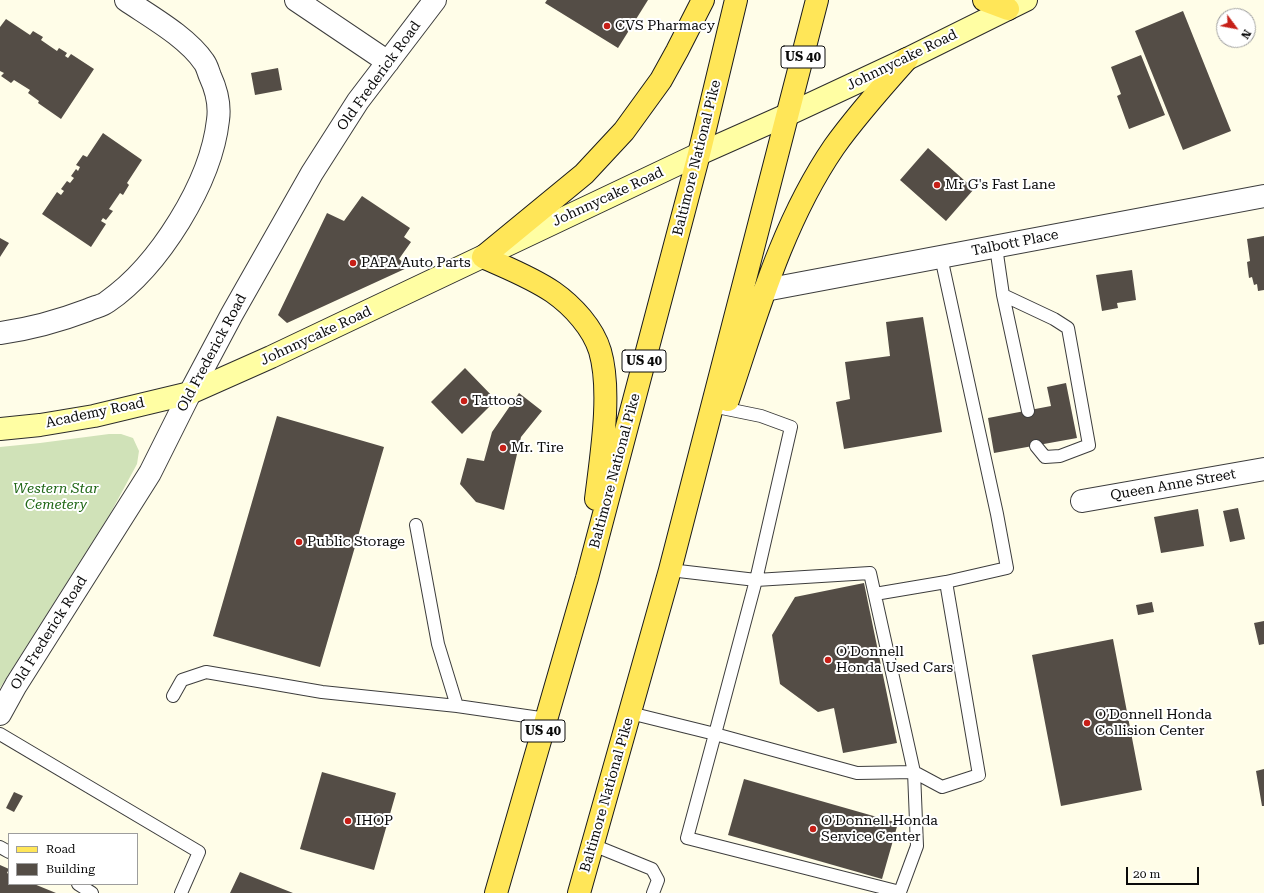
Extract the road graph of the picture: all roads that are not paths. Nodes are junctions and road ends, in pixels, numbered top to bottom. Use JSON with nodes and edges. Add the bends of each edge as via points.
{"nodes":[{"id":1,"x":126,"y":0,"type":"edge"},
{"id":2,"x":296,"y":0,"type":"edge"},
{"id":3,"x":435,"y":0,"type":"edge"},
{"id":4,"x":703,"y":0,"type":"edge"},
{"id":5,"x":736,"y":0,"type":"edge"},
{"id":6,"x":817,"y":0,"type":"edge"},
{"id":7,"x":984,"y":0,"type":"edge"},
{"id":8,"x":1017,"y":4,"type":"edge"},
{"id":9,"x":907,"y":59,"type":"junction"},
{"id":10,"x":388,"y":62,"type":"junction"},
{"id":11,"x":789,"y":114,"type":"junction"},
{"id":12,"x":699,"y":154,"type":"junction"},
{"id":13,"x":1264,"y":196,"type":"edge"},
{"id":14,"x":996,"y":247,"type":"junction"},
{"id":15,"x":483,"y":257,"type":"junction"},
{"id":16,"x":941,"y":257,"type":"junction"},
{"id":17,"x":765,"y":290,"type":"junction"},
{"id":18,"x":1003,"y":295,"type":"junction"},
{"id":19,"x":0,"y":333,"type":"edge"},
{"id":20,"x":190,"y":393,"type":"junction"},
{"id":21,"x":719,"y":407,"type":"junction"},
{"id":22,"x":1028,"y":411,"type":"dead end"},
{"id":23,"x":0,"y":429,"type":"edge"},
{"id":24,"x":1036,"y":446,"type":"dead end"},
{"id":25,"x":1264,"y":468,"type":"edge"},
{"id":26,"x":1082,"y":501,"type":"dead end"},
{"id":27,"x":416,"y":525,"type":"dead end"},
{"id":28,"x":589,"y":568,"type":"junction"},
{"id":29,"x":670,"y":570,"type":"junction"},
{"id":30,"x":756,"y":580,"type":"junction"},
{"id":31,"x":946,"y":582,"type":"junction"},
{"id":32,"x":875,"y":594,"type":"junction"},
{"id":33,"x":172,"y":696,"type":"dead end"},
{"id":34,"x":457,"y":706,"type":"junction"},
{"id":35,"x":630,"y":713,"type":"junction"},
{"id":36,"x":0,"y":714,"type":"edge"},
{"id":37,"x":547,"y":719,"type":"junction"},
{"id":38,"x":0,"y":734,"type":"edge"},
{"id":39,"x":715,"y":734,"type":"junction"},
{"id":40,"x":914,"y":772,"type":"junction"},
{"id":41,"x":593,"y":845,"type":"junction"},
{"id":42,"x":80,"y":885,"type":"edge"},
{"id":43,"x":92,"y":893,"type":"edge"},
{"id":44,"x":181,"y":893,"type":"edge"},
{"id":45,"x":496,"y":893,"type":"edge"},
{"id":46,"x":579,"y":893,"type":"edge"},
{"id":47,"x":653,"y":893,"type":"edge"}],
"edges":[{"from":1,"to":19,"type":"street","via":[[183,39],[205,62],[215,88],[218,119],[210,156],[195,192],[169,238],[138,276],[106,303],[67,318]]},
{"from":2,"to":10,"type":"street"},
{"from":3,"to":10,"type":"street","name":"Old Frederick Road"},
{"from":4,"to":15,"type":"main road","via":[[661,80],[624,131],[584,174]]},
{"from":5,"to":12,"type":"main road","name":"Baltimore National Pike","number":"US 40"},
{"from":6,"to":11,"type":"main road","number":"US 40"},
{"from":7,"to":8,"type":"main road"},
{"from":8,"to":9,"type":"main road","name":"Johnnycake Road"},
{"from":9,"to":11,"type":"main road","name":"Johnnycake Road"},
{"from":9,"to":17,"type":"main road","via":[[860,113],[832,151],[790,225]]},
{"from":10,"to":20,"type":"street","name":"Old Frederick Road","via":[[358,101],[312,173]]},
{"from":11,"to":12,"type":"main road","name":"Johnnycake Road"},
{"from":11,"to":21,"type":"main road","number":"US 40"},
{"from":12,"to":15,"type":"main road","name":"Johnnycake Road"},
{"from":12,"to":28,"type":"main road","name":"Baltimore National Pike","number":"US 40"},
{"from":13,"to":14,"type":"street","name":"Talbott Place"},
{"from":14,"to":16,"type":"street","name":"Talbott Place"},
{"from":14,"to":18,"type":"lane"},
{"from":15,"to":20,"type":"main road","name":"Johnnycake Road"},
{"from":15,"to":28,"type":"main road","via":[[533,280],[554,293],[574,310],[590,330],[600,351],[605,379],[604,418]]},
{"from":16,"to":17,"type":"street","name":"Talbott Place"},
{"from":16,"to":31,"type":"lane","via":[[1007,568]]},
{"from":17,"to":21,"type":"main road"},
{"from":18,"to":22,"type":"lane"},
{"from":18,"to":24,"type":"lane","via":[[1068,328],[1089,445],[1060,456],[1045,457]]},
{"from":20,"to":23,"type":"main road","name":"Academy Road","via":[[94,416]]},
{"from":20,"to":36,"type":"street","name":"Old Frederick Road","via":[[150,473]]},
{"from":21,"to":29,"type":"main road","name":"Baltimore National Pike"},
{"from":21,"to":30,"type":"lane","via":[[761,416],[791,427]]},
{"from":25,"to":26,"type":"street","name":"Queen Anne Street"},
{"from":27,"to":34,"type":"lane","via":[[438,644]]},
{"from":28,"to":37,"type":"main road","name":"Baltimore National Pike","number":"US 40"},
{"from":29,"to":30,"type":"lane"},
{"from":29,"to":35,"type":"main road","name":"Baltimore National Pike"},
{"from":30,"to":32,"type":"lane","via":[[870,573]]},
{"from":30,"to":39,"type":"lane"},
{"from":31,"to":32,"type":"lane"},
{"from":31,"to":40,"type":"lane","via":[[978,775],[942,787]]},
{"from":32,"to":40,"type":"lane"},
{"from":33,"to":34,"type":"lane","via":[[182,680],[206,672],[322,692]]},
{"from":34,"to":37,"type":"lane"},
{"from":35,"to":39,"type":"lane"},
{"from":35,"to":41,"type":"main road","name":"Baltimore National Pike"},
{"from":37,"to":45,"type":"main road","name":"Baltimore National Pike","number":"US 40"},
{"from":38,"to":44,"type":"lane","via":[[199,852]]},
{"from":39,"to":40,"type":"lane","via":[[857,773]]},
{"from":39,"to":40,"type":"lane","via":[[687,838],[900,892],[916,846]]},
{"from":41,"to":46,"type":"main road","name":"Baltimore National Pike"},
{"from":41,"to":47,"type":"lane","via":[[652,869],[658,880]]},
{"from":42,"to":43,"type":"lane"}]}
